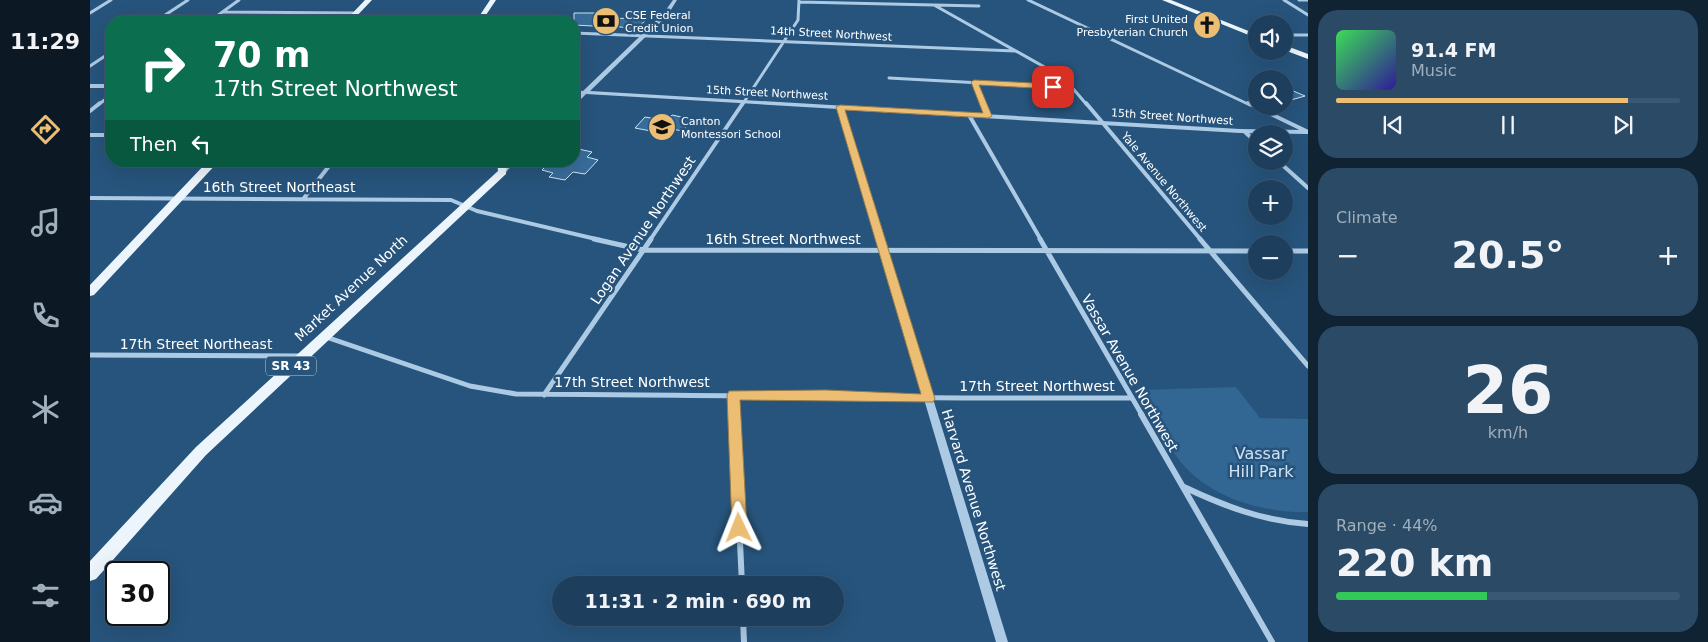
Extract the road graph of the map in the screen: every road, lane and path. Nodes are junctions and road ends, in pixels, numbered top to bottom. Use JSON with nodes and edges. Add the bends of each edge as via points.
{"nodes":[{"id":1,"x":111,"y":0,"type":"edge"},
{"id":2,"x":188,"y":0,"type":"edge"},
{"id":3,"x":239,"y":0,"type":"edge"},
{"id":4,"x":368,"y":0,"type":"edge"},
{"id":5,"x":494,"y":0,"type":"edge"},
{"id":6,"x":675,"y":0,"type":"edge"},
{"id":7,"x":1028,"y":0,"type":"edge"},
{"id":8,"x":1165,"y":0,"type":"edge"},
{"id":9,"x":1284,"y":0,"type":"edge"},
{"id":10,"x":1299,"y":0,"type":"edge"},
{"id":11,"x":1308,"y":0,"type":"edge"},
{"id":12,"x":799,"y":1,"type":"edge"},
{"id":13,"x":934,"y":5,"type":"junction"},
{"id":14,"x":979,"y":6,"type":"dead end"},
{"id":15,"x":223,"y":12,"type":"junction"},
{"id":16,"x":90,"y":13,"type":"edge"},
{"id":17,"x":356,"y":13,"type":"joint"},
{"id":18,"x":165,"y":15,"type":"edge"},
{"id":19,"x":219,"y":15,"type":"edge"},
{"id":20,"x":483,"y":15,"type":"edge"},
{"id":21,"x":1308,"y":15,"type":"edge"},
{"id":22,"x":580,"y":33,"type":"edge"},
{"id":23,"x":1248,"y":33,"type":"edge"},
{"id":24,"x":645,"y":34,"type":"junction"},
{"id":25,"x":1293,"y":35,"type":"edge"},
{"id":26,"x":1308,"y":35,"type":"edge"},
{"id":27,"x":786,"y":41,"type":"junction"},
{"id":28,"x":1017,"y":51,"type":"junction"},
{"id":29,"x":1293,"y":51,"type":"edge"},
{"id":30,"x":105,"y":56,"type":"edge"},
{"id":31,"x":1308,"y":57,"type":"edge"},
{"id":32,"x":90,"y":66,"type":"edge"},
{"id":33,"x":889,"y":78,"type":"dead end"},
{"id":34,"x":974,"y":82,"type":"junction"},
{"id":35,"x":90,"y":86,"type":"edge"},
{"id":36,"x":105,"y":86,"type":"edge"},
{"id":37,"x":1072,"y":88,"type":"junction"},
{"id":38,"x":580,"y":92,"type":"edge"},
{"id":39,"x":584,"y":92,"type":"junction"},
{"id":40,"x":580,"y":96,"type":"edge"},
{"id":41,"x":105,"y":100,"type":"edge"},
{"id":42,"x":746,"y":102,"type":"junction"},
{"id":43,"x":840,"y":107,"type":"junction"},
{"id":44,"x":90,"y":111,"type":"edge"},
{"id":45,"x":969,"y":114,"type":"junction"},
{"id":46,"x":988,"y":116,"type":"junction"},
{"id":47,"x":1101,"y":122,"type":"junction"},
{"id":48,"x":1245,"y":132,"type":"junction"},
{"id":49,"x":1308,"y":132,"type":"edge"},
{"id":50,"x":90,"y":135,"type":"edge"},
{"id":51,"x":105,"y":135,"type":"edge"},
{"id":52,"x":1248,"y":135,"type":"edge"},
{"id":53,"x":208,"y":167,"type":"edge"},
{"id":54,"x":328,"y":167,"type":"edge"},
{"id":55,"x":501,"y":167,"type":"edge"},
{"id":56,"x":1288,"y":170,"type":"edge"},
{"id":57,"x":1308,"y":188,"type":"edge"},
{"id":58,"x":90,"y":198,"type":"edge"},
{"id":59,"x":179,"y":198,"type":"junction"},
{"id":60,"x":304,"y":198,"type":"junction"},
{"id":61,"x":466,"y":206,"type":"junction"},
{"id":62,"x":643,"y":250,"type":"junction"},
{"id":63,"x":884,"y":250,"type":"junction"},
{"id":64,"x":1047,"y":251,"type":"junction"},
{"id":65,"x":1211,"y":251,"type":"junction"},
{"id":66,"x":1248,"y":251,"type":"edge"},
{"id":67,"x":1293,"y":251,"type":"edge"},
{"id":68,"x":1308,"y":251,"type":"edge"},
{"id":69,"x":90,"y":292,"type":"edge"},
{"id":70,"x":323,"y":336,"type":"junction"},
{"id":71,"x":90,"y":355,"type":"edge"},
{"id":72,"x":302,"y":356,"type":"junction"},
{"id":73,"x":1308,"y":366,"type":"edge"},
{"id":74,"x":544,"y":395,"type":"junction"},
{"id":75,"x":733,"y":395,"type":"junction"},
{"id":76,"x":1131,"y":398,"type":"junction"},
{"id":77,"x":929,"y":399,"type":"junction"},
{"id":78,"x":1184,"y":487,"type":"junction"},
{"id":79,"x":1308,"y":524,"type":"edge"},
{"id":80,"x":90,"y":572,"type":"edge"},
{"id":81,"x":742,"y":576,"type":"edge"},
{"id":82,"x":743,"y":626,"type":"edge"},
{"id":83,"x":744,"y":642,"type":"edge"},
{"id":84,"x":1002,"y":642,"type":"edge"},
{"id":85,"x":1272,"y":642,"type":"edge"}],
"edges":[{"from":1,"to":16,"type":"street"},
{"from":2,"to":18,"type":"street"},
{"from":3,"to":15,"type":"street"},
{"from":4,"to":17,"type":"main road"},
{"from":5,"to":20,"type":"main road"},
{"from":6,"to":24,"type":"street"},
{"from":7,"to":49,"type":"street"},
{"from":8,"to":23,"type":"main road"},
{"from":9,"to":21,"type":"street"},
{"from":10,"to":11,"type":"street"},
{"from":12,"to":13,"type":"street"},
{"from":12,"to":27,"type":"street","name":"Logan Avenue Northwest","via":[[798,20]]},
{"from":13,"to":14,"type":"street"},
{"from":13,"to":28,"type":"street","name":"Yale Avenue Northwest"},
{"from":15,"to":17,"type":"street"},
{"from":15,"to":19,"type":"street"},
{"from":22,"to":24,"type":"street","name":"14th Street Northwest"},
{"from":24,"to":27,"type":"street","name":"14th Street Northwest"},
{"from":24,"to":39,"type":"street"},
{"from":25,"to":26,"type":"street"},
{"from":27,"to":28,"type":"street","name":"14th Street Northwest"},
{"from":27,"to":42,"type":"street","name":"Logan Avenue Northwest"},
{"from":28,"to":37,"type":"street","name":"Yale Avenue Northwest","via":[[1058,74]]},
{"from":29,"to":31,"type":"main road"},
{"from":30,"to":32,"type":"street"},
{"from":33,"to":34,"type":"street"},
{"from":34,"to":37,"type":"street"},
{"from":34,"to":46,"type":"street"},
{"from":35,"to":36,"type":"street"},
{"from":37,"to":47,"type":"street","name":"Yale Avenue Northwest"},
{"from":38,"to":39,"type":"street","name":"15th Street Northwest"},
{"from":39,"to":40,"type":"street"},
{"from":39,"to":42,"type":"street","name":"15th Street Northwest"},
{"from":41,"to":44,"type":"street"},
{"from":42,"to":43,"type":"street","name":"15th Street Northwest"},
{"from":42,"to":62,"type":"street","name":"Logan Avenue Northwest"},
{"from":43,"to":45,"type":"street","name":"15th Street Northwest"},
{"from":43,"to":63,"type":"street","name":"Harvard Avenue Northwest"},
{"from":45,"to":46,"type":"street","name":"15th Street Northwest"},
{"from":45,"to":64,"type":"street","name":"Vassar Avenue Northwest"},
{"from":46,"to":47,"type":"street","name":"15th Street Northwest"},
{"from":47,"to":48,"type":"street","name":"15th Street Northwest"},
{"from":47,"to":65,"type":"street","name":"Yale Avenue Northwest"},
{"from":48,"to":49,"type":"street","name":"15th Street Northwest"},
{"from":48,"to":52,"type":"street"},
{"from":50,"to":51,"type":"street"},
{"from":53,"to":59,"type":"main road"},
{"from":54,"to":60,"type":"street"},
{"from":55,"to":61,"type":"main road","name":"Market Avenue North","number":"SR 43"},
{"from":56,"to":57,"type":"street"},
{"from":58,"to":59,"type":"street","name":"16th Street Northeast"},
{"from":59,"to":60,"type":"street","name":"16th Street Northeast"},
{"from":59,"to":69,"type":"main road"},
{"from":60,"to":61,"type":"street","name":"16th Street Northeast","via":[[451,200]]},
{"from":61,"to":62,"type":"street","name":"16th Street Northwest"},
{"from":61,"to":70,"type":"main road","name":"Market Avenue North","number":"SR 43"},
{"from":62,"to":63,"type":"street","name":"16th Street Northwest"},
{"from":62,"to":74,"type":"street","name":"Logan Avenue Northwest"},
{"from":63,"to":64,"type":"street","name":"16th Street Northwest"},
{"from":63,"to":77,"type":"street","name":"Harvard Avenue Northwest"},
{"from":64,"to":65,"type":"street","name":"16th Street Northwest"},
{"from":64,"to":76,"type":"street","name":"Vassar Avenue Northwest"},
{"from":65,"to":66,"type":"street","name":"16th Street Northwest"},
{"from":65,"to":73,"type":"street","name":"Yale Avenue Northwest"},
{"from":67,"to":68,"type":"street"},
{"from":70,"to":72,"type":"main road","name":"Market Avenue North","number":"SR 43"},
{"from":70,"to":74,"type":"street","name":"17th Street Northwest","via":[[470,386],[496,392]]},
{"from":71,"to":72,"type":"street","name":"17th Street Northeast"},
{"from":72,"to":80,"type":"main road","name":"Market Avenue North","number":"SR 43","via":[[181,471]]},
{"from":74,"to":75,"type":"street","name":"17th Street Northwest"},
{"from":75,"to":77,"type":"street","name":"17th Street Northwest"},
{"from":75,"to":81,"type":"street"},
{"from":76,"to":77,"type":"street","name":"17th Street Northwest"},
{"from":76,"to":78,"type":"street","name":"Vassar Avenue Northwest"},
{"from":77,"to":84,"type":"street","name":"Harvard Avenue Northwest"},
{"from":78,"to":79,"type":"street","via":[[1263,520]]},
{"from":78,"to":85,"type":"street","name":"Vassar Avenue Northwest"},
{"from":82,"to":83,"type":"street"}]}
